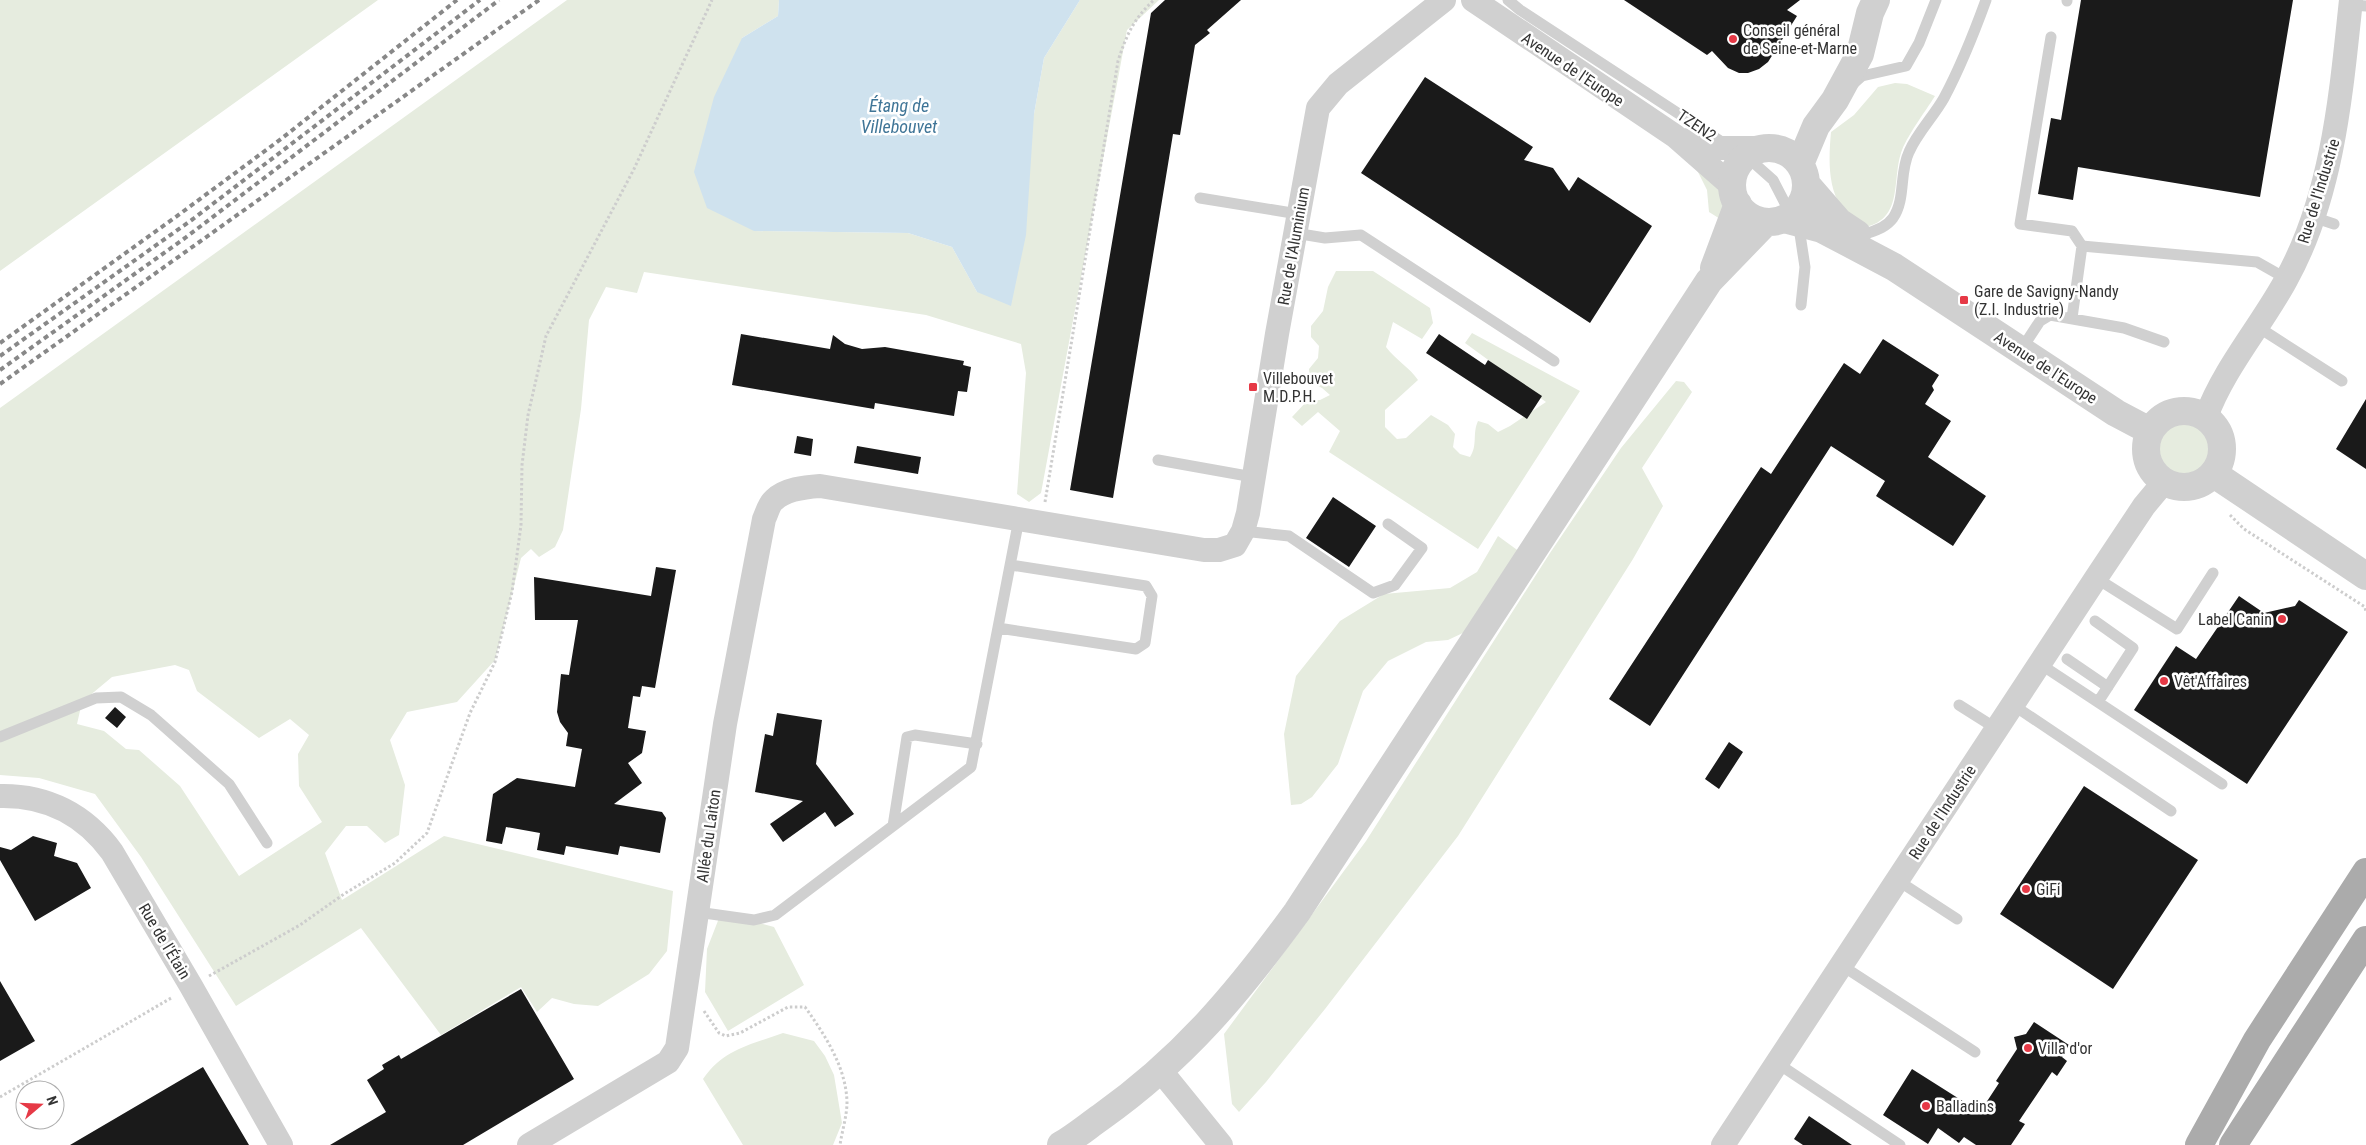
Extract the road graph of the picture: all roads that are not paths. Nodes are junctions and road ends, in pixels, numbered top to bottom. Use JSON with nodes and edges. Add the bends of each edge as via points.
{"nodes":[{"id":1,"x":1444,"y":0,"type":"edge"},
{"id":2,"x":1473,"y":0,"type":"edge"},
{"id":3,"x":1508,"y":0,"type":"edge"},
{"id":4,"x":1936,"y":0,"type":"edge"},
{"id":5,"x":1986,"y":0,"type":"edge"},
{"id":6,"x":2356,"y":4,"type":"edge"},
{"id":7,"x":1873,"y":6,"type":"edge"},
{"id":8,"x":2051,"y":37,"type":"dead end"},
{"id":9,"x":1835,"y":100,"type":"junction"},
{"id":10,"x":1675,"y":136,"type":"junction"},
{"id":11,"x":1753,"y":150,"type":"junction"},
{"id":12,"x":1803,"y":174,"type":"junction"},
{"id":13,"x":1735,"y":195,"type":"junction"},
{"id":14,"x":1200,"y":198,"type":"dead end"},
{"id":15,"x":1785,"y":219,"type":"junction"},
{"id":16,"x":1297,"y":224,"type":"junction"},
{"id":17,"x":1860,"y":236,"type":"junction"},
{"id":18,"x":2082,"y":246,"type":"junction"},
{"id":19,"x":1894,"y":267,"type":"junction"},
{"id":20,"x":2287,"y":279,"type":"junction"},
{"id":21,"x":1709,"y":281,"type":"junction"},
{"id":22,"x":1801,"y":305,"type":"dead end"},
{"id":23,"x":2072,"y":318,"type":"junction"},
{"id":24,"x":2258,"y":327,"type":"junction"},
{"id":25,"x":2164,"y":342,"type":"dead end"},
{"id":26,"x":2021,"y":350,"type":"junction"},
{"id":27,"x":1554,"y":361,"type":"dead end"},
{"id":28,"x":2342,"y":381,"type":"dead end"},
{"id":29,"x":2206,"y":418,"type":"junction"},
{"id":30,"x":2150,"y":431,"type":"junction"},
{"id":31,"x":1158,"y":460,"type":"dead end"},
{"id":32,"x":2214,"y":474,"type":"junction"},
{"id":33,"x":1253,"y":477,"type":"junction"},
{"id":34,"x":2164,"y":482,"type":"junction"},
{"id":35,"x":1019,"y":519,"type":"junction"},
{"id":36,"x":1388,"y":524,"type":"dead end"},
{"id":37,"x":1239,"y":538,"type":"junction"},
{"id":38,"x":1011,"y":565,"type":"junction"},
{"id":39,"x":2213,"y":573,"type":"dead end"},
{"id":40,"x":2366,"y":576,"type":"edge"},
{"id":41,"x":2096,"y":578,"type":"junction"},
{"id":42,"x":2095,"y":621,"type":"dead end"},
{"id":43,"x":998,"y":628,"type":"junction"},
{"id":44,"x":2067,"y":659,"type":"dead end"},
{"id":45,"x":2040,"y":664,"type":"junction"},
{"id":46,"x":2108,"y":686,"type":"junction"},
{"id":47,"x":2098,"y":702,"type":"junction"},
{"id":48,"x":2013,"y":704,"type":"junction"},
{"id":49,"x":1958,"y":705,"type":"dead end"},
{"id":50,"x":1996,"y":729,"type":"junction"},
{"id":51,"x":0,"y":737,"type":"edge"},
{"id":52,"x":977,"y":744,"type":"junction"},
{"id":53,"x":2222,"y":784,"type":"dead end"},
{"id":54,"x":0,"y":796,"type":"edge"},
{"id":55,"x":2170,"y":811,"type":"dead end"},
{"id":56,"x":893,"y":826,"type":"junction"},
{"id":57,"x":267,"y":843,"type":"dead end"},
{"id":58,"x":2366,"y":872,"type":"edge"},
{"id":59,"x":1897,"y":880,"type":"junction"},
{"id":60,"x":697,"y":912,"type":"junction"},
{"id":61,"x":1957,"y":919,"type":"dead end"},
{"id":62,"x":2366,"y":940,"type":"edge"},
{"id":63,"x":1841,"y":965,"type":"junction"},
{"id":64,"x":1975,"y":1052,"type":"dead end"},
{"id":65,"x":1777,"y":1063,"type":"junction"},
{"id":66,"x":1161,"y":1071,"type":"junction"},
{"id":67,"x":281,"y":1145,"type":"edge"},
{"id":68,"x":530,"y":1145,"type":"edge"},
{"id":69,"x":1061,"y":1145,"type":"edge"},
{"id":70,"x":1221,"y":1145,"type":"edge"},
{"id":71,"x":1723,"y":1145,"type":"edge"},
{"id":72,"x":1900,"y":1145,"type":"edge"},
{"id":73,"x":2199,"y":1145,"type":"edge"},
{"id":74,"x":2233,"y":1145,"type":"edge"}],
"edges":[{"from":1,"to":16,"type":"street","name":"Rue de l'Aluminium","via":[[1338,84],[1318,108]]},
{"from":2,"to":10,"type":"street","name":"Avenue de l'Europe"},
{"from":3,"to":11,"type":"lane","name":"TZEN2"},
{"from":4,"to":9,"type":"lane","via":[[1906,66],[1862,76]]},
{"from":5,"to":17,"type":"lane","via":[[1964,57],[1943,99],[1909,151],[1900,202],[1893,217],[1884,227]]},
{"from":6,"to":20,"type":"street","name":"Rue de l'Industrie","via":[[2323,220]]},
{"from":7,"to":9,"type":"street","via":[[1860,54]]},
{"from":7,"to":11,"type":"street","via":[[1847,41],[1796,128]]},
{"from":8,"to":18,"type":"lane","via":[[2020,224],[2072,231]]},
{"from":9,"to":12,"type":"street","via":[[1816,126]]},
{"from":10,"to":11,"type":"street","name":"Avenue de l'Europe","via":[[1706,148]]},
{"from":10,"to":13,"type":"street","name":"Avenue de l'Europe"},
{"from":11,"to":12,"type":"street","name":"Avenue de l'Europe","via":[[1793,156]]},
{"from":11,"to":13,"type":"street","via":[[1738,164]]},
{"from":11,"to":15,"type":"lane","name":"TZEN2","via":[[1788,209]]},
{"from":12,"to":15,"type":"street","via":[[1804,197]]},
{"from":12,"to":17,"type":"street","name":"Avenue de l'Europe","via":[[1839,222]]},
{"from":13,"to":15,"type":"street","name":"Avenue de l'Europe","via":[[1745,212],[1756,220]]},
{"from":13,"to":21,"type":"street"},
{"from":14,"to":16,"type":"lane"},
{"from":15,"to":19,"type":"street","name":"Avenue de l'Europe","via":[[1822,229]]},
{"from":15,"to":21,"type":"street"},
{"from":15,"to":22,"type":"lane","name":"TZEN2","via":[[1805,267]]},
{"from":16,"to":27,"type":"lane","via":[[1325,238],[1361,235]]},
{"from":16,"to":33,"type":"street","name":"Rue de l'Aluminium"},
{"from":17,"to":19,"type":"street","name":"Avenue de l'Europe"},
{"from":18,"to":20,"type":"lane","via":[[2257,262]]},
{"from":18,"to":23,"type":"lane"},
{"from":19,"to":26,"type":"street","name":"Avenue de l'Europe"},
{"from":20,"to":24,"type":"street","name":"Rue de l'Industrie"},
{"from":21,"to":66,"type":"street","via":[[1297,912],[1230,1000]]},
{"from":23,"to":25,"type":"lane","via":[[2124,328]]},
{"from":23,"to":26,"type":"lane","via":[[2043,317]]},
{"from":24,"to":28,"type":"lane"},
{"from":24,"to":29,"type":"street","name":"Rue de l'Industrie","via":[[2220,386]]},
{"from":26,"to":30,"type":"street","name":"Avenue de l'Europe"},
{"from":29,"to":30,"type":"street","via":[[2196,413],[2175,412],[2165,416]]},
{"from":29,"to":32,"type":"street","via":[[2220,437],[2222,449]]},
{"from":30,"to":34,"type":"street","via":[[2147,459]]},
{"from":31,"to":33,"type":"lane"},
{"from":32,"to":34,"type":"street","via":[[2191,487]]},
{"from":32,"to":40,"type":"street"},
{"from":33,"to":37,"type":"street","name":"Rue de l'Aluminium"},
{"from":34,"to":41,"type":"street","name":"Rue de l'Industrie"},
{"from":35,"to":37,"type":"street","name":"Allée du Laiton","via":[[1204,550],[1219,550]]},
{"from":35,"to":38,"type":"lane"},
{"from":35,"to":60,"type":"street","name":"Allée du Laiton","via":[[820,486],[803,487],[773,500],[764,519],[725,724]]},
{"from":36,"to":37,"type":"lane","via":[[1422,548],[1396,585],[1373,593],[1289,536]]},
{"from":38,"to":43,"type":"lane"},
{"from":38,"to":43,"type":"lane","via":[[1146,586],[1152,596],[1145,643],[1136,649]]},
{"from":39,"to":41,"type":"lane","via":[[2177,629]]},
{"from":41,"to":45,"type":"street","name":"Rue de l'Industrie"},
{"from":42,"to":46,"type":"lane","via":[[2133,648]]},
{"from":43,"to":52,"type":"lane"},
{"from":44,"to":46,"type":"lane"},
{"from":45,"to":47,"type":"lane"},
{"from":45,"to":48,"type":"street","name":"Rue de l'Industrie"},
{"from":46,"to":47,"type":"lane"},
{"from":47,"to":53,"type":"lane"},
{"from":48,"to":50,"type":"street","name":"Rue de l'Industrie"},
{"from":48,"to":55,"type":"lane"},
{"from":49,"to":50,"type":"lane"},
{"from":50,"to":59,"type":"street","name":"Rue de l'Industrie"},
{"from":51,"to":57,"type":"lane","via":[[96,698],[121,697],[151,715],[229,784]]},
{"from":52,"to":56,"type":"lane","via":[[971,767]]},
{"from":52,"to":56,"type":"lane","via":[[915,735],[907,737]]},
{"from":54,"to":67,"type":"street","name":"Rue de l'Étain","via":[[42,800],[59,806],[102,838],[192,986]]},
{"from":56,"to":60,"type":"lane","via":[[769,918],[754,920]]},
{"from":58,"to":73,"type":"main road","via":[[2257,1040]]},
{"from":59,"to":61,"type":"lane"},
{"from":59,"to":63,"type":"street","name":"Rue de l'Industrie"},
{"from":60,"to":68,"type":"street","name":"Allée du Laiton","via":[[677,1048],[668,1062]]},
{"from":62,"to":74,"type":"main road"},
{"from":63,"to":64,"type":"lane"},
{"from":63,"to":65,"type":"street","name":"Rue de l'Industrie"},
{"from":65,"to":71,"type":"street","name":"Rue de l'Industrie"},
{"from":65,"to":72,"type":"lane"},
{"from":66,"to":69,"type":"street"},
{"from":66,"to":70,"type":"street"}]}
